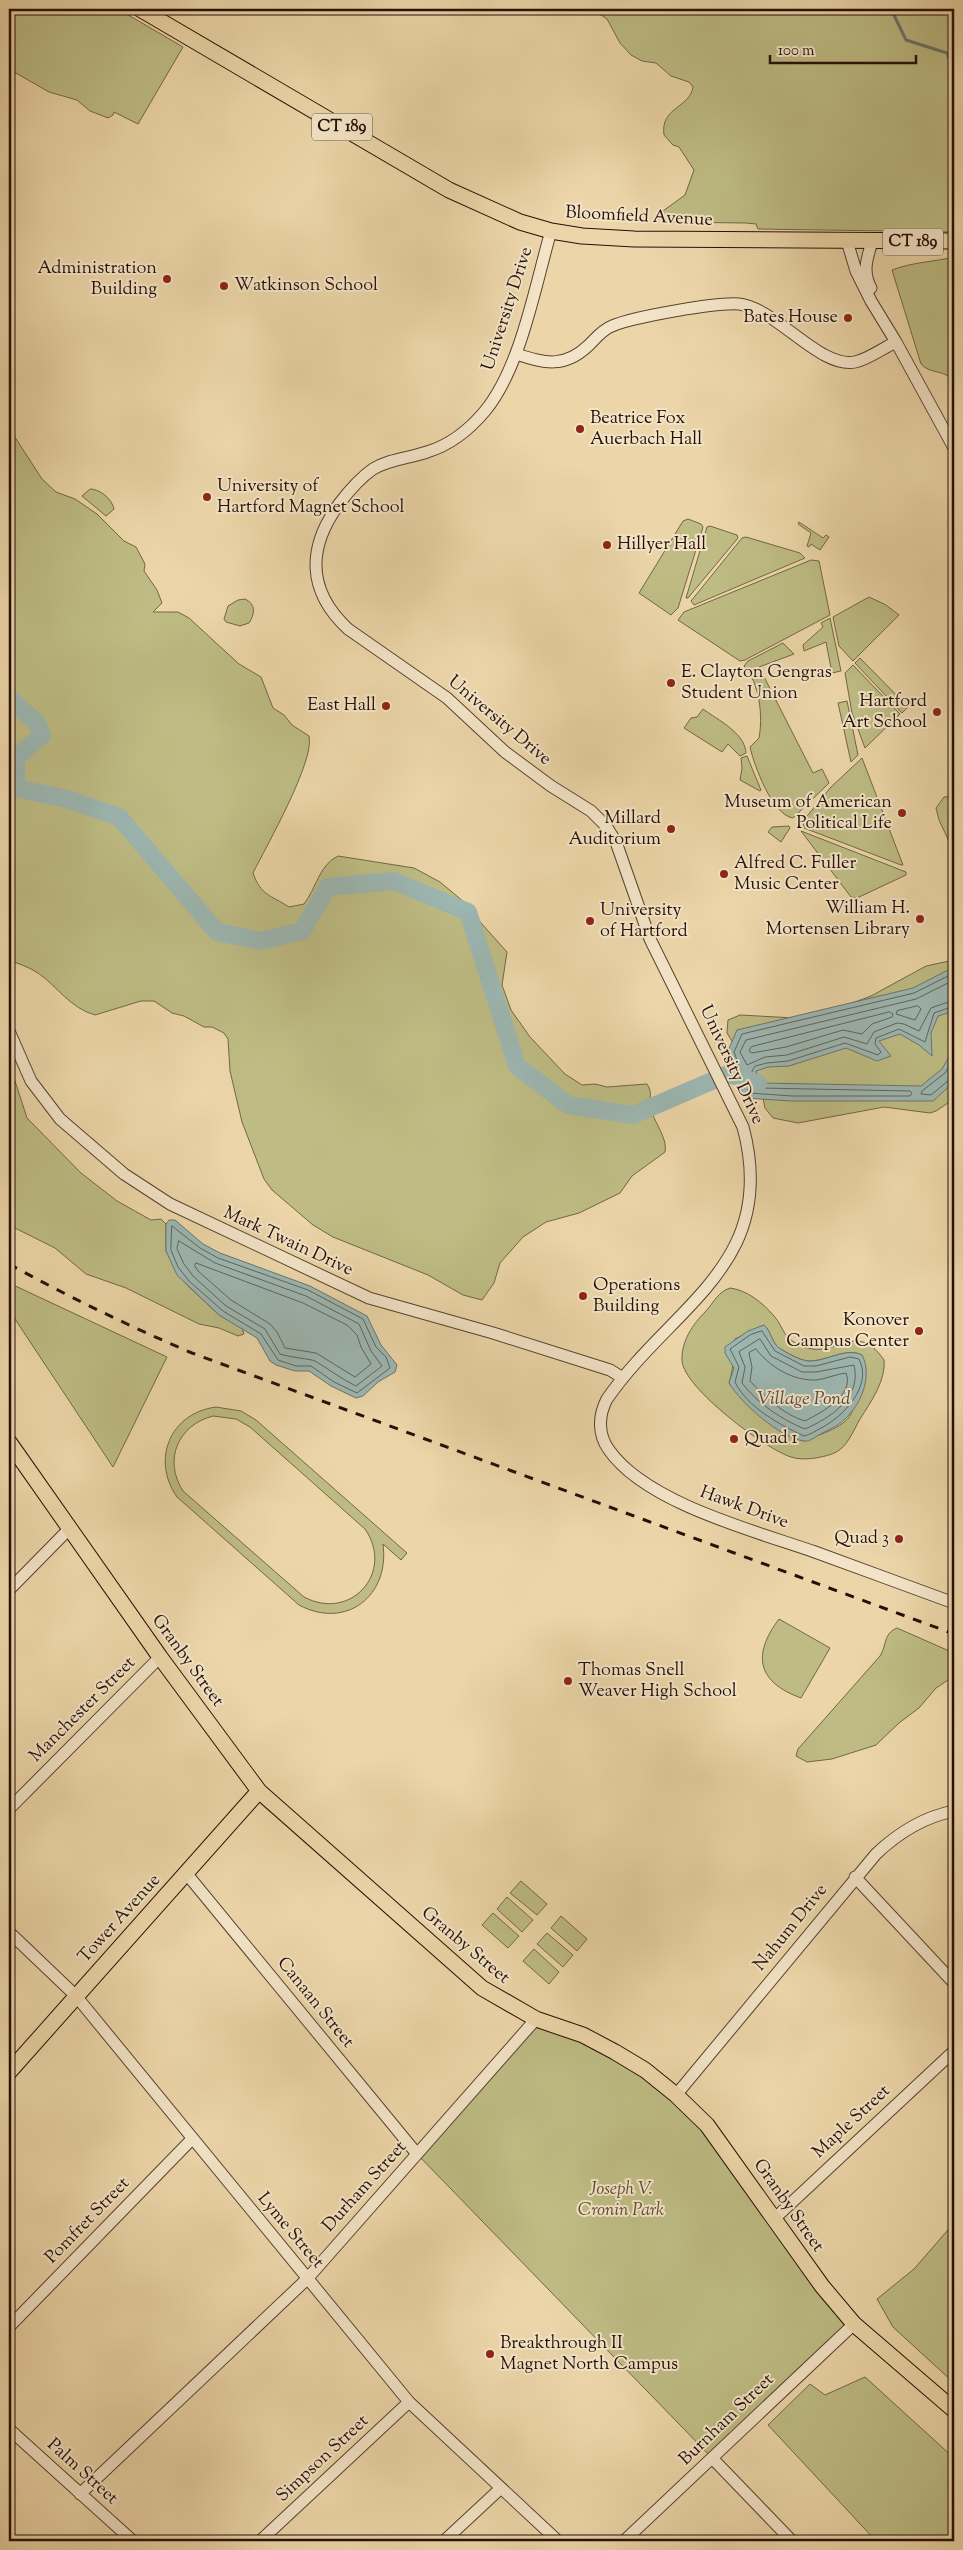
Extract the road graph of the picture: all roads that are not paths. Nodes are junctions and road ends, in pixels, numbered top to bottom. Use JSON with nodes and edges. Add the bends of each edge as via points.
{"nodes":[{"id":1,"x":150,"y":11,"type":"edge"},
{"id":2,"x":551,"y":231,"type":"junction"},
{"id":3,"x":848,"y":241,"type":"junction"},
{"id":4,"x":954,"y":241,"type":"edge"},
{"id":5,"x":872,"y":242,"type":"junction"},
{"id":6,"x":878,"y":311,"type":"junction"},
{"id":7,"x":896,"y":342,"type":"junction"},
{"id":8,"x":516,"y":354,"type":"junction"},
{"id":9,"x":954,"y":448,"type":"edge"},
{"id":10,"x":9,"y":1031,"type":"edge"},
{"id":11,"x":623,"y":1378,"type":"junction"},
{"id":12,"x":9,"y":1442,"type":"edge"},
{"id":13,"x":70,"y":1528,"type":"junction"},
{"id":14,"x":9,"y":1590,"type":"edge"},
{"id":15,"x":954,"y":1604,"type":"edge"},
{"id":16,"x":160,"y":1657,"type":"junction"},
{"id":17,"x":259,"y":1791,"type":"junction"},
{"id":18,"x":9,"y":1809,"type":"edge"},
{"id":19,"x":954,"y":1811,"type":"edge"},
{"id":20,"x":186,"y":1873,"type":"junction"},
{"id":21,"x":855,"y":1877,"type":"junction"},
{"id":22,"x":9,"y":1932,"type":"edge"},
{"id":23,"x":954,"y":1983,"type":"edge"},
{"id":24,"x":76,"y":1996,"type":"junction"},
{"id":25,"x":536,"y":2019,"type":"junction"},
{"id":26,"x":954,"y":2051,"type":"edge"},
{"id":27,"x":9,"y":2072,"type":"edge"},
{"id":28,"x":676,"y":2095,"type":"junction"},
{"id":29,"x":192,"y":2139,"type":"junction"},
{"id":30,"x":417,"y":2154,"type":"junction"},
{"id":31,"x":774,"y":2219,"type":"junction"},
{"id":32,"x":307,"y":2279,"type":"junction"},
{"id":33,"x":854,"y":2324,"type":"junction"},
{"id":34,"x":9,"y":2327,"type":"edge"},
{"id":35,"x":409,"y":2402,"type":"junction"},
{"id":36,"x":954,"y":2410,"type":"edge"},
{"id":37,"x":9,"y":2429,"type":"edge"},
{"id":38,"x":712,"y":2459,"type":"junction"},
{"id":39,"x":501,"y":2488,"type":"junction"},
{"id":40,"x":80,"y":2494,"type":"junction"},
{"id":41,"x":133,"y":2541,"type":"edge"},
{"id":42,"x":260,"y":2541,"type":"edge"},
{"id":43,"x":444,"y":2541,"type":"edge"},
{"id":44,"x":558,"y":2541,"type":"edge"},
{"id":45,"x":624,"y":2541,"type":"edge"},
{"id":46,"x":792,"y":2541,"type":"edge"}],
"edges":[{"from":1,"to":2,"type":"main road","name":"Bloomfield Avenue","number":"CT 189","via":[[449,190],[515,220]]},
{"from":2,"to":3,"type":"main road","name":"Bloomfield Avenue","number":"CT 189","via":[[628,239]]},
{"from":2,"to":8,"type":"street","name":"University Drive"},
{"from":3,"to":5,"type":"main road","name":"Bloomfield Avenue","number":"CT 189"},
{"from":3,"to":6,"type":"street","via":[[856,271]]},
{"from":4,"to":5,"type":"main road","name":"Bloomfield Avenue","number":"CT 189"},
{"from":5,"to":6,"type":"street","via":[[865,262],[866,280],[876,298]]},
{"from":6,"to":7,"type":"street"},
{"from":7,"to":8,"type":"street","via":[[862,360],[840,361],[824,354],[760,311],[736,304],[612,326],[577,356],[564,361],[545,362]]},
{"from":7,"to":9,"type":"street"},
{"from":8,"to":11,"type":"street","name":"University Drive","via":[[494,400],[466,431],[428,452],[379,466],[366,474],[328,521],[320,538],[316,562],[319,586],[333,615],[348,629],[447,698],[505,752],[602,821],[616,842],[650,939],[743,1127],[749,1155],[750,1195],[743,1226],[731,1255],[719,1274]]},
{"from":10,"to":11,"type":"street","name":"Mark Twain Drive","via":[[28,1075],[60,1119],[124,1174],[170,1204],[369,1298],[514,1339],[610,1370]]},
{"from":11,"to":15,"type":"street","name":"Hawk Drive","via":[[604,1405],[600,1419],[602,1433],[608,1450],[652,1487],[696,1510]]},
{"from":12,"to":13,"type":"main road","name":"Granby Street"},
{"from":13,"to":14,"type":"street"},
{"from":13,"to":16,"type":"main road","name":"Granby Street"},
{"from":16,"to":17,"type":"main road","name":"Granby Street"},
{"from":16,"to":18,"type":"street","name":"Manchester Street"},
{"from":17,"to":20,"type":"main road","name":"Tower Avenue"},
{"from":17,"to":25,"type":"main road","name":"Granby Street","via":[[482,1988]]},
{"from":19,"to":21,"type":"street","name":"Nahum Drive","via":[[927,1819],[899,1834]]},
{"from":20,"to":24,"type":"main road","name":"Tower Avenue"},
{"from":20,"to":30,"type":"street","name":"Canaan Street"},
{"from":21,"to":23,"type":"street"},
{"from":21,"to":28,"type":"street","name":"Nahum Drive"},
{"from":22,"to":24,"type":"street","name":"Lyme Street"},
{"from":24,"to":27,"type":"main road","name":"Tower Avenue"},
{"from":24,"to":29,"type":"street","name":"Lyme Street"},
{"from":25,"to":28,"type":"main road","name":"Granby Street","via":[[583,2035],[615,2052],[645,2070]]},
{"from":25,"to":30,"type":"street","name":"Durham Street"},
{"from":26,"to":31,"type":"street","name":"Maple Street"},
{"from":28,"to":31,"type":"main road","name":"Granby Street","via":[[718,2139]]},
{"from":29,"to":32,"type":"street","name":"Lyme Street"},
{"from":29,"to":34,"type":"street","name":"Pomfret Street"},
{"from":30,"to":32,"type":"street","name":"Durham Street"},
{"from":31,"to":33,"type":"main road","name":"Granby Street"},
{"from":32,"to":35,"type":"street","name":"Lyme Street"},
{"from":32,"to":40,"type":"street","name":"Durham Street"},
{"from":33,"to":36,"type":"main road","name":"Granby Street"},
{"from":33,"to":38,"type":"street","name":"Burnham Street"},
{"from":35,"to":39,"type":"street","name":"Lyme Street"},
{"from":35,"to":42,"type":"street","name":"Simpson Street"},
{"from":37,"to":40,"type":"street","name":"Palm Street"},
{"from":38,"to":45,"type":"street","name":"Burnham Street"},
{"from":38,"to":46,"type":"street"},
{"from":39,"to":43,"type":"street"},
{"from":39,"to":44,"type":"street","name":"Lyme Street"},
{"from":40,"to":41,"type":"street","name":"Palm Street"}]}
